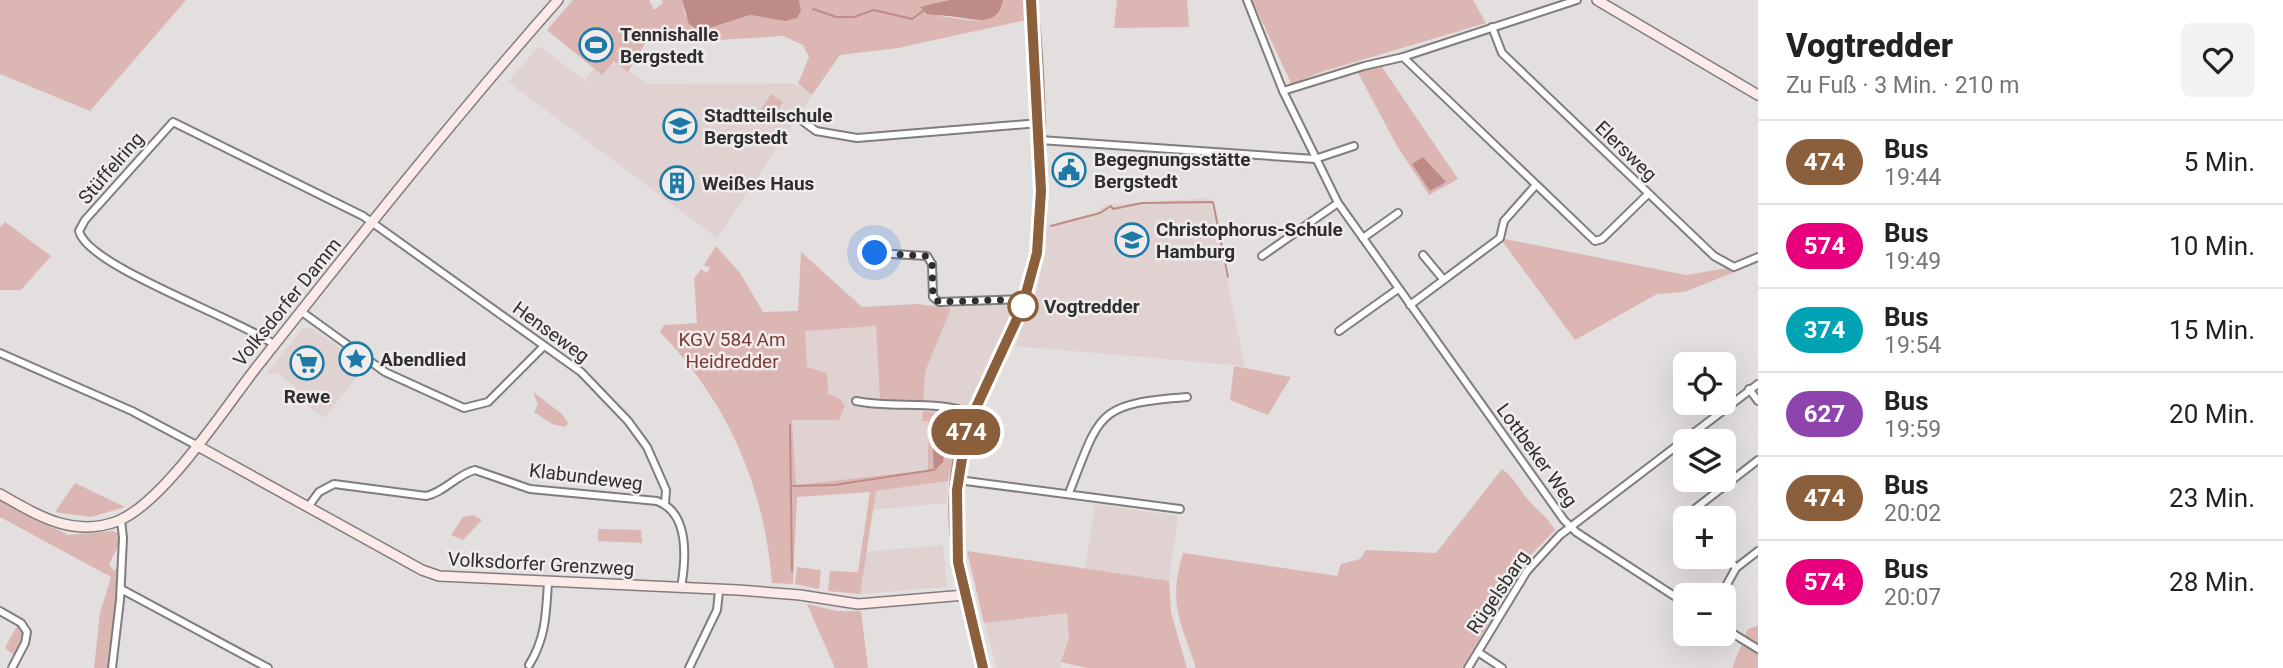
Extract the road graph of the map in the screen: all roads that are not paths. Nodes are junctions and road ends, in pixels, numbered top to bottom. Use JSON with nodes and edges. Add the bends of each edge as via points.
{"nodes":[{"id":1,"x":558,"y":0,"type":"edge"},
{"id":2,"x":1031,"y":0,"type":"edge"},
{"id":3,"x":1247,"y":0,"type":"edge"},
{"id":4,"x":1577,"y":0,"type":"edge"},
{"id":5,"x":1598,"y":0,"type":"edge"},
{"id":6,"x":1492,"y":27,"type":"junction"},
{"id":7,"x":1402,"y":57,"type":"junction"},
{"id":8,"x":1283,"y":91,"type":"junction"},
{"id":9,"x":1758,"y":95,"type":"edge"},
{"id":10,"x":800,"y":119,"type":"dead end"},
{"id":11,"x":1039,"y":123,"type":"junction"},
{"id":12,"x":1040,"y":140,"type":"junction"},
{"id":13,"x":1354,"y":146,"type":"dead end"},
{"id":14,"x":1315,"y":159,"type":"junction"},
{"id":15,"x":1535,"y":186,"type":"junction"},
{"id":16,"x":1648,"y":194,"type":"junction"},
{"id":17,"x":1338,"y":203,"type":"junction"},
{"id":18,"x":1398,"y":213,"type":"dead end"},
{"id":19,"x":372,"y":222,"type":"junction"},
{"id":20,"x":1363,"y":238,"type":"junction"},
{"id":21,"x":875,"y":253,"type":"dead end"},
{"id":22,"x":1423,"y":255,"type":"dead end"},
{"id":23,"x":1262,"y":256,"type":"dead end"},
{"id":24,"x":1758,"y":257,"type":"edge"},
{"id":25,"x":1443,"y":279,"type":"junction"},
{"id":26,"x":1398,"y":289,"type":"junction"},
{"id":27,"x":1026,"y":299,"type":"junction"},
{"id":28,"x":1410,"y":305,"type":"junction"},
{"id":29,"x":302,"y":312,"type":"junction"},
{"id":30,"x":1339,"y":331,"type":"dead end"},
{"id":31,"x":275,"y":345,"type":"junction"},
{"id":32,"x":544,"y":346,"type":"junction"},
{"id":33,"x":0,"y":353,"type":"edge"},
{"id":34,"x":1758,"y":383,"type":"edge"},
{"id":35,"x":1748,"y":389,"type":"junction"},
{"id":36,"x":1187,"y":397,"type":"dead end"},
{"id":37,"x":856,"y":401,"type":"dead end"},
{"id":38,"x":1758,"y":401,"type":"edge"},
{"id":39,"x":973,"y":414,"type":"junction"},
{"id":40,"x":196,"y":445,"type":"junction"},
{"id":41,"x":1758,"y":460,"type":"edge"},
{"id":42,"x":958,"y":480,"type":"junction"},
{"id":43,"x":1069,"y":493,"type":"junction"},
{"id":44,"x":0,"y":494,"type":"edge"},
{"id":45,"x":665,"y":504,"type":"junction"},
{"id":46,"x":1699,"y":506,"type":"edge"},
{"id":47,"x":307,"y":507,"type":"junction"},
{"id":48,"x":1180,"y":509,"type":"dead end"},
{"id":49,"x":121,"y":520,"type":"junction"},
{"id":50,"x":1570,"y":527,"type":"junction"},
{"id":51,"x":1758,"y":551,"type":"edge"},
{"id":52,"x":1736,"y":569,"type":"joint"},
{"id":53,"x":548,"y":582,"type":"junction"},
{"id":54,"x":1728,"y":583,"type":"edge"},
{"id":55,"x":681,"y":588,"type":"junction"},
{"id":56,"x":121,"y":589,"type":"junction"},
{"id":57,"x":719,"y":591,"type":"junction"},
{"id":58,"x":965,"y":595,"type":"junction"},
{"id":59,"x":1673,"y":595,"type":"edge"},
{"id":60,"x":0,"y":611,"type":"edge"},
{"id":61,"x":1736,"y":635,"type":"edge"},
{"id":62,"x":1758,"y":649,"type":"edge"},
{"id":63,"x":1478,"y":652,"type":"junction"},
{"id":64,"x":529,"y":665,"type":"dead end"},
{"id":65,"x":12,"y":668,"type":"edge"},
{"id":66,"x":112,"y":668,"type":"edge"},
{"id":67,"x":268,"y":668,"type":"edge"},
{"id":68,"x":689,"y":668,"type":"edge"},
{"id":69,"x":984,"y":668,"type":"edge"},
{"id":70,"x":1468,"y":668,"type":"edge"},
{"id":71,"x":1502,"y":668,"type":"edge"}],
"edges":[{"from":1,"to":19,"type":"street","name":"Volksdorfer Damm"},
{"from":2,"to":11,"type":"main road"},
{"from":3,"to":8,"type":"street","name":"Lottbeker Weg"},
{"from":4,"to":6,"type":"street"},
{"from":5,"to":9,"type":"street"},
{"from":6,"to":7,"type":"street"},
{"from":6,"to":16,"type":"street","name":"Elersweg","via":[[1502,53]]},
{"from":7,"to":8,"type":"street"},
{"from":7,"to":15,"type":"street"},
{"from":8,"to":14,"type":"street","name":"Lottbeker Weg"},
{"from":10,"to":11,"type":"street","via":[[816,131],[856,138]]},
{"from":11,"to":12,"type":"main road"},
{"from":12,"to":14,"type":"street"},
{"from":12,"to":27,"type":"main road","via":[[1039,239]]},
{"from":13,"to":14,"type":"street"},
{"from":14,"to":17,"type":"street","name":"Lottbeker Weg"},
{"from":15,"to":16,"type":"street","via":[[1595,241]]},
{"from":15,"to":25,"type":"street","via":[[1504,221],[1500,238]]},
{"from":16,"to":24,"type":"street","name":"Elersweg","via":[[1722,263],[1734,267]]},
{"from":17,"to":20,"type":"street","name":"Lottbeker Weg"},
{"from":17,"to":23,"type":"street"},
{"from":18,"to":20,"type":"street"},
{"from":19,"to":29,"type":"street","name":"Volksdorfer Damm"},
{"from":19,"to":31,"type":"street","name":"Stüffelring","via":[[173,122],[79,231],[87,246],[115,264]]},
{"from":19,"to":32,"type":"street","name":"Henseweg"},
{"from":20,"to":26,"type":"street","name":"Lottbeker Weg"},
{"from":21,"to":27,"type":"street","via":[[927,256],[932,264],[933,297],[939,302]]},
{"from":22,"to":25,"type":"street"},
{"from":25,"to":28,"type":"street"},
{"from":26,"to":28,"type":"street","name":"Lottbeker Weg"},
{"from":26,"to":30,"type":"street"},
{"from":27,"to":39,"type":"main road"},
{"from":28,"to":50,"type":"street","name":"Lottbeker Weg"},
{"from":29,"to":31,"type":"street","name":"Volksdorfer Damm"},
{"from":29,"to":32,"type":"street","via":[[385,372],[464,408],[488,402]]},
{"from":31,"to":40,"type":"street","name":"Volksdorfer Damm"},
{"from":32,"to":45,"type":"street","name":"Henseweg","via":[[595,384],[628,421],[661,475]]},
{"from":33,"to":40,"type":"street","name":"Volksdorfer Grenzweg","via":[[132,411]]},
{"from":34,"to":35,"type":"street","name":"Rügelsbarg"},
{"from":35,"to":38,"type":"street"},
{"from":35,"to":50,"type":"street","name":"Rügelsbarg"},
{"from":36,"to":43,"type":"street","via":[[1141,401],[1112,411],[1100,421]]},
{"from":37,"to":39,"type":"street","via":[[952,408]]},
{"from":39,"to":42,"type":"main road"},
{"from":40,"to":47,"type":"street","name":"Volksdorfer Grenzweg"},
{"from":40,"to":49,"type":"street","name":"Volksdorfer Damm","via":[[146,503]]},
{"from":41,"to":46,"type":"street"},
{"from":42,"to":43,"type":"street"},
{"from":42,"to":58,"type":"main road","via":[[956,526]]},
{"from":43,"to":48,"type":"street"},
{"from":44,"to":49,"type":"street","name":"Volksdorfer Damm","via":[[62,525],[91,528]]},
{"from":45,"to":47,"type":"street","name":"Klabundeweg","via":[[530,489],[475,470],[426,496],[334,484]]},
{"from":45,"to":55,"type":"street","name":"Klabundeweg","via":[[680,526]]},
{"from":47,"to":53,"type":"street","name":"Volksdorfer Grenzweg","via":[[439,576]]},
{"from":49,"to":56,"type":"street"},
{"from":50,"to":59,"type":"street","name":"Lottbeker Weg"},
{"from":50,"to":63,"type":"street","name":"Rügelsbarg","via":[[1527,571]]},
{"from":51,"to":52,"type":"street"},
{"from":52,"to":54,"type":"street"},
{"from":53,"to":55,"type":"street","name":"Volksdorfer Grenzweg"},
{"from":53,"to":64,"type":"street","via":[[548,614],[539,649]]},
{"from":55,"to":57,"type":"street","name":"Volksdorfer Grenzweg"},
{"from":56,"to":66,"type":"street"},
{"from":56,"to":67,"type":"street"},
{"from":57,"to":58,"type":"street","name":"Volksdorfer Grenzweg","via":[[800,595],[858,604]]},
{"from":57,"to":68,"type":"street","via":[[717,610]]},
{"from":58,"to":69,"type":"main road"},
{"from":60,"to":65,"type":"street","via":[[27,632]]},
{"from":61,"to":62,"type":"street"},
{"from":63,"to":70,"type":"street","name":"Rügelsbarg"},
{"from":63,"to":71,"type":"street"}]}
